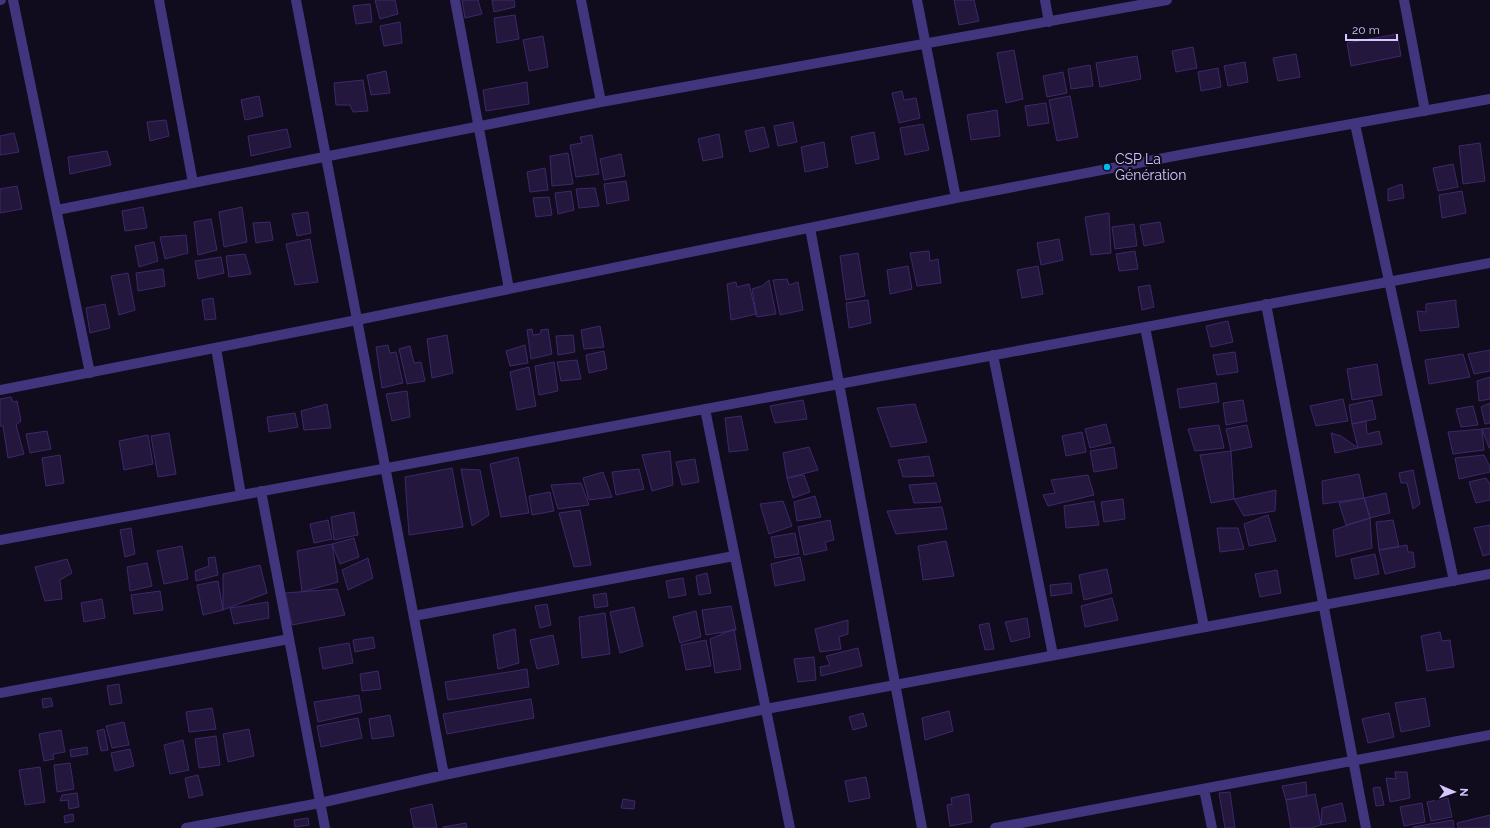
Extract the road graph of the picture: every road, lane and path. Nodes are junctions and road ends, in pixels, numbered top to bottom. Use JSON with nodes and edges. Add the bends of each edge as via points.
{"nodes":[{"id":1,"x":14,"y":0,"type":"edge"},
{"id":2,"x":159,"y":0,"type":"edge"},
{"id":3,"x":296,"y":0,"type":"edge"},
{"id":4,"x":455,"y":0,"type":"edge"},
{"id":5,"x":581,"y":0,"type":"edge"},
{"id":6,"x":917,"y":0,"type":"edge"},
{"id":7,"x":1045,"y":0,"type":"edge"},
{"id":8,"x":1167,"y":0,"type":"edge"},
{"id":9,"x":1404,"y":0,"type":"edge"},
{"id":10,"x":1049,"y":22,"type":"junction"},
{"id":11,"x":925,"y":44,"type":"junction"},
{"id":12,"x":1490,"y":100,"type":"edge"},
{"id":13,"x":601,"y":102,"type":"junction"},
{"id":14,"x":1425,"y":111,"type":"junction"},
{"id":15,"x":1355,"y":124,"type":"junction"},
{"id":16,"x":479,"y":126,"type":"junction"},
{"id":17,"x":326,"y":157,"type":"junction"},
{"id":18,"x":193,"y":183,"type":"junction"},
{"id":19,"x":956,"y":198,"type":"junction"},
{"id":20,"x":57,"y":210,"type":"junction"},
{"id":21,"x":810,"y":228,"type":"junction"},
{"id":22,"x":1490,"y":263,"type":"edge"},
{"id":23,"x":1389,"y":281,"type":"junction"},
{"id":24,"x":509,"y":289,"type":"junction"},
{"id":25,"x":1266,"y":304,"type":"junction"},
{"id":26,"x":357,"y":320,"type":"junction"},
{"id":27,"x":1145,"y":327,"type":"junction"},
{"id":28,"x":216,"y":348,"type":"junction"},
{"id":29,"x":993,"y":355,"type":"junction"},
{"id":30,"x":90,"y":373,"type":"junction"},
{"id":31,"x":839,"y":384,"type":"junction"},
{"id":32,"x":0,"y":390,"type":"edge"},
{"id":33,"x":704,"y":409,"type":"junction"},
{"id":34,"x":385,"y":468,"type":"junction"},
{"id":35,"x":261,"y":491,"type":"junction"},
{"id":36,"x":241,"y":495,"type":"junction"},
{"id":37,"x":0,"y":540,"type":"edge"},
{"id":38,"x":734,"y":556,"type":"junction"},
{"id":39,"x":1490,"y":574,"type":"edge"},
{"id":40,"x":1454,"y":581,"type":"junction"},
{"id":41,"x":1323,"y":605,"type":"junction"},
{"id":42,"x":414,"y":616,"type":"junction"},
{"id":43,"x":1204,"y":627,"type":"junction"},
{"id":44,"x":289,"y":639,"type":"junction"},
{"id":45,"x":1053,"y":655,"type":"junction"},
{"id":46,"x":895,"y":685,"type":"junction"},
{"id":47,"x":0,"y":693,"type":"edge"},
{"id":48,"x":766,"y":709,"type":"junction"},
{"id":49,"x":1490,"y":735,"type":"edge"},
{"id":50,"x":1353,"y":761,"type":"junction"},
{"id":51,"x":444,"y":775,"type":"junction"},
{"id":52,"x":1204,"y":789,"type":"junction"},
{"id":53,"x":320,"y":803,"type":"junction"},
{"id":54,"x":186,"y":828,"type":"edge"},
{"id":55,"x":325,"y":828,"type":"edge"},
{"id":56,"x":790,"y":828,"type":"edge"},
{"id":57,"x":922,"y":828,"type":"edge"},
{"id":58,"x":995,"y":828,"type":"edge"},
{"id":59,"x":1212,"y":828,"type":"edge"},
{"id":60,"x":1366,"y":828,"type":"edge"}],
"edges":[{"from":1,"to":20,"type":"street"},
{"from":2,"to":18,"type":"street"},
{"from":3,"to":17,"type":"street"},
{"from":4,"to":16,"type":"street"},
{"from":5,"to":13,"type":"street"},
{"from":6,"to":11,"type":"street"},
{"from":7,"to":10,"type":"street"},
{"from":8,"to":10,"type":"street"},
{"from":9,"to":14,"type":"street"},
{"from":10,"to":11,"type":"street"},
{"from":11,"to":13,"type":"street"},
{"from":11,"to":19,"type":"street"},
{"from":12,"to":14,"type":"street"},
{"from":13,"to":16,"type":"street"},
{"from":14,"to":15,"type":"street"},
{"from":15,"to":19,"type":"street"},
{"from":15,"to":23,"type":"street"},
{"from":16,"to":17,"type":"street"},
{"from":16,"to":24,"type":"street"},
{"from":17,"to":18,"type":"street"},
{"from":17,"to":26,"type":"street"},
{"from":18,"to":20,"type":"street"},
{"from":19,"to":21,"type":"street"},
{"from":20,"to":30,"type":"street"},
{"from":21,"to":24,"type":"street"},
{"from":21,"to":31,"type":"street"},
{"from":22,"to":23,"type":"street"},
{"from":23,"to":25,"type":"street"},
{"from":23,"to":40,"type":"street"},
{"from":24,"to":26,"type":"street"},
{"from":25,"to":27,"type":"street"},
{"from":25,"to":41,"type":"street"},
{"from":26,"to":28,"type":"street"},
{"from":26,"to":34,"type":"street"},
{"from":27,"to":29,"type":"street"},
{"from":27,"to":43,"type":"street"},
{"from":28,"to":30,"type":"street"},
{"from":28,"to":36,"type":"street"},
{"from":29,"to":31,"type":"street"},
{"from":29,"to":45,"type":"street"},
{"from":30,"to":32,"type":"street"},
{"from":31,"to":33,"type":"street"},
{"from":31,"to":46,"type":"street"},
{"from":33,"to":34,"type":"street"},
{"from":33,"to":38,"type":"street"},
{"from":34,"to":35,"type":"street"},
{"from":34,"to":42,"type":"street"},
{"from":35,"to":36,"type":"street"},
{"from":35,"to":44,"type":"street"},
{"from":36,"to":37,"type":"street"},
{"from":38,"to":42,"type":"street"},
{"from":38,"to":48,"type":"street"},
{"from":39,"to":40,"type":"street"},
{"from":40,"to":41,"type":"street"},
{"from":41,"to":43,"type":"street"},
{"from":41,"to":50,"type":"street"},
{"from":42,"to":51,"type":"street"},
{"from":43,"to":45,"type":"street"},
{"from":44,"to":47,"type":"street"},
{"from":44,"to":53,"type":"street"},
{"from":45,"to":46,"type":"street"},
{"from":46,"to":48,"type":"street"},
{"from":46,"to":57,"type":"street"},
{"from":48,"to":51,"type":"street"},
{"from":48,"to":56,"type":"street"},
{"from":49,"to":50,"type":"street"},
{"from":50,"to":52,"type":"street"},
{"from":50,"to":60,"type":"street"},
{"from":51,"to":53,"type":"street"},
{"from":52,"to":58,"type":"street"},
{"from":52,"to":59,"type":"street"},
{"from":53,"to":54,"type":"street"},
{"from":53,"to":55,"type":"street"}]}
